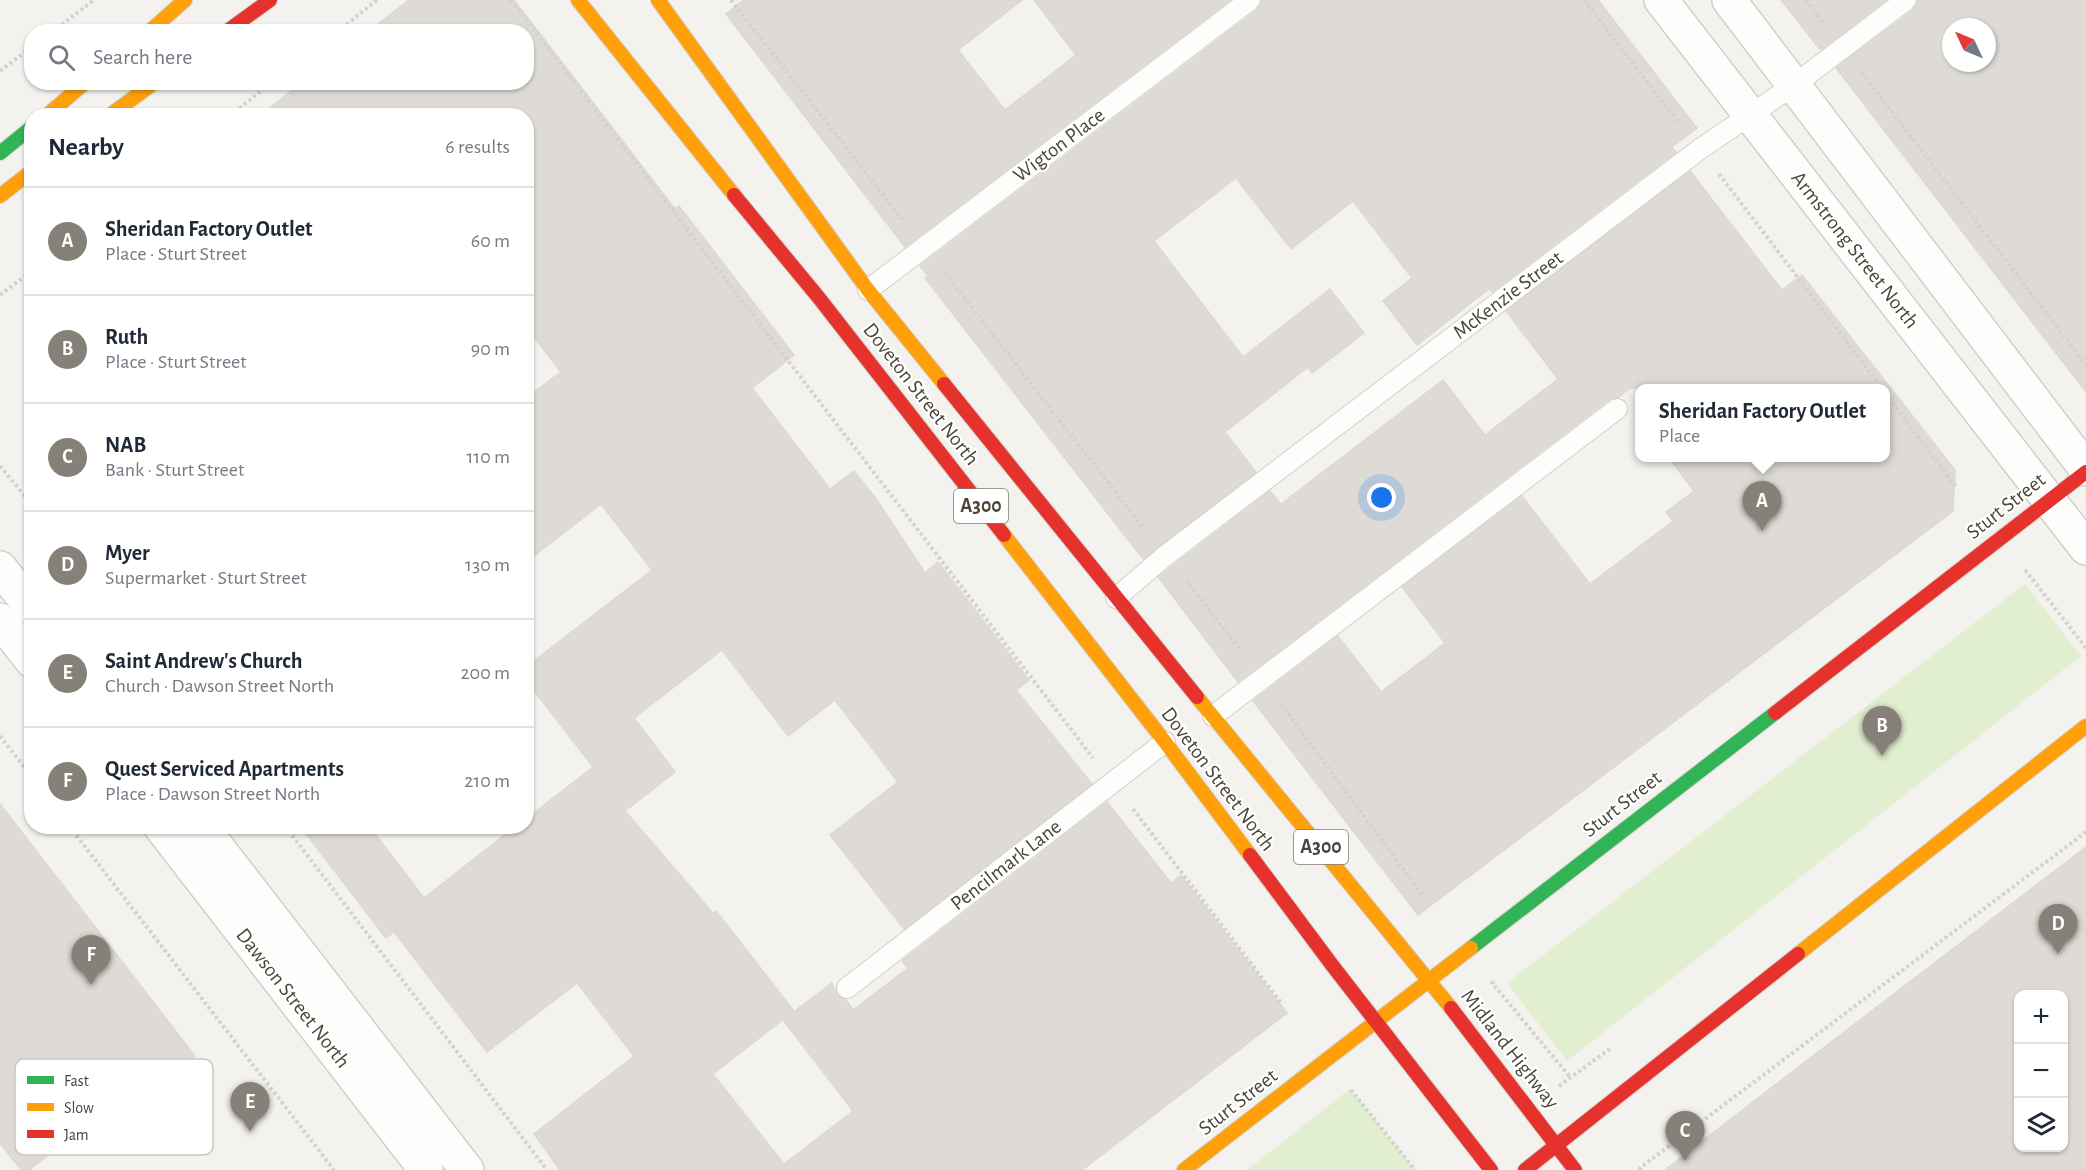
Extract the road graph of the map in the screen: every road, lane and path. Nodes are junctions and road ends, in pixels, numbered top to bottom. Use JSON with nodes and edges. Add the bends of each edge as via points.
{"nodes":[{"id":1,"x":94,"y":0,"type":"edge"},
{"id":2,"x":185,"y":0,"type":"edge"},
{"id":3,"x":270,"y":0,"type":"edge"},
{"id":4,"x":377,"y":0,"type":"edge"},
{"id":5,"x":511,"y":0,"type":"edge"},
{"id":6,"x":578,"y":0,"type":"edge"},
{"id":7,"x":658,"y":0,"type":"edge"},
{"id":8,"x":731,"y":0,"type":"edge"},
{"id":9,"x":1250,"y":0,"type":"edge"},
{"id":10,"x":1584,"y":0,"type":"edge"},
{"id":11,"x":1661,"y":0,"type":"edge"},
{"id":12,"x":1729,"y":0,"type":"edge"},
{"id":13,"x":1806,"y":0,"type":"edge"},
{"id":14,"x":1906,"y":0,"type":"edge"},
{"id":15,"x":62,"y":24,"type":"edge"},
{"id":16,"x":158,"y":24,"type":"edge"},
{"id":17,"x":237,"y":24,"type":"edge"},
{"id":18,"x":347,"y":24,"type":"edge"},
{"id":19,"x":529,"y":24,"type":"edge"},
{"id":20,"x":534,"y":30,"type":"edge"},
{"id":21,"x":1843,"y":48,"type":"junction"},
{"id":22,"x":24,"y":53,"type":"edge"},
{"id":23,"x":0,"y":71,"type":"edge"},
{"id":24,"x":1794,"y":85,"type":"junction"},
{"id":25,"x":77,"y":90,"type":"edge"},
{"id":26,"x":144,"y":90,"type":"edge"},
{"id":27,"x":262,"y":90,"type":"edge"},
{"id":28,"x":56,"y":108,"type":"edge"},
{"id":29,"x":120,"y":108,"type":"edge"},
{"id":30,"x":240,"y":108,"type":"edge"},
{"id":31,"x":1751,"y":116,"type":"junction"},
{"id":32,"x":24,"y":134,"type":"edge"},
{"id":33,"x":1700,"y":149,"type":"junction"},
{"id":34,"x":0,"y":153,"type":"edge"},
{"id":35,"x":24,"y":177,"type":"edge"},
{"id":36,"x":0,"y":196,"type":"edge"},
{"id":37,"x":924,"y":247,"type":"junction"},
{"id":38,"x":24,"y":277,"type":"edge"},
{"id":39,"x":868,"y":290,"type":"junction"},
{"id":40,"x":0,"y":296,"type":"edge"},
{"id":41,"x":2086,"y":365,"type":"edge"},
{"id":42,"x":1879,"y":384,"type":"edge"},
{"id":43,"x":1890,"y":400,"type":"edge"},
{"id":44,"x":1617,"y":409,"type":"dead end"},
{"id":45,"x":0,"y":466,"type":"edge"},
{"id":46,"x":2086,"y":470,"type":"edge"},
{"id":47,"x":1957,"y":488,"type":"dead end"},
{"id":48,"x":24,"y":495,"type":"edge"},
{"id":49,"x":2049,"y":500,"type":"junction"},
{"id":50,"x":2086,"y":548,"type":"edge"},
{"id":51,"x":1166,"y":556,"type":"junction"},
{"id":52,"x":0,"y":568,"type":"edge"},
{"id":53,"x":2026,"y":571,"type":"dead end"},
{"id":54,"x":24,"y":598,"type":"edge"},
{"id":55,"x":1116,"y":598,"type":"junction"},
{"id":56,"x":0,"y":620,"type":"edge"},
{"id":57,"x":2086,"y":648,"type":"edge"},
{"id":58,"x":24,"y":651,"type":"edge"},
{"id":59,"x":1262,"y":678,"type":"junction"},
{"id":60,"x":1213,"y":716,"type":"junction"},
{"id":61,"x":2086,"y":726,"type":"edge"},
{"id":62,"x":0,"y":736,"type":"edge"},
{"id":63,"x":1165,"y":742,"type":"junction"},
{"id":64,"x":24,"y":767,"type":"edge"},
{"id":65,"x":1112,"y":783,"type":"junction"},
{"id":66,"x":2086,"y":832,"type":"edge"},
{"id":67,"x":75,"y":834,"type":"edge"},
{"id":68,"x":166,"y":834,"type":"edge"},
{"id":69,"x":207,"y":834,"type":"edge"},
{"id":70,"x":291,"y":834,"type":"edge"},
{"id":71,"x":1423,"y":896,"type":"dead end"},
{"id":72,"x":1429,"y":979,"type":"junction"},
{"id":73,"x":1492,"y":983,"type":"dead end"},
{"id":74,"x":847,"y":988,"type":"dead end"},
{"id":75,"x":1282,"y":1004,"type":"dead end"},
{"id":76,"x":1375,"y":1021,"type":"junction"},
{"id":77,"x":1571,"y":1078,"type":"dead end"},
{"id":78,"x":1350,"y":1089,"type":"dead end"},
{"id":79,"x":1557,"y":1145,"type":"junction"},
{"id":80,"x":334,"y":1170,"type":"edge"},
{"id":81,"x":426,"y":1170,"type":"edge"},
{"id":82,"x":467,"y":1170,"type":"edge"},
{"id":83,"x":547,"y":1170,"type":"edge"},
{"id":84,"x":1184,"y":1170,"type":"edge"},
{"id":85,"x":1415,"y":1170,"type":"edge"},
{"id":86,"x":1491,"y":1170,"type":"edge"},
{"id":87,"x":1525,"y":1170,"type":"edge"},
{"id":88,"x":1575,"y":1170,"type":"edge"},
{"id":89,"x":1641,"y":1170,"type":"edge"}],
"edges":[{"from":1,"to":15,"type":"path"},
{"from":2,"to":16,"type":"main road"},
{"from":3,"to":17,"type":"main road"},
{"from":4,"to":18,"type":"path"},
{"from":5,"to":19,"type":"path"},
{"from":6,"to":63,"type":"main road","name":"Doveton Street North","number":"A300","via":[[819,298]]},
{"from":7,"to":39,"type":"main road","name":"Doveton Street North","number":"A300"},
{"from":8,"to":37,"type":"path"},
{"from":9,"to":37,"type":"lane","name":"Wigton Place"},
{"from":10,"to":33,"type":"path"},
{"from":11,"to":31,"type":"street","name":"Armstrong Street North"},
{"from":12,"to":24,"type":"street"},
{"from":13,"to":21,"type":"path"},
{"from":14,"to":21,"type":"lane","name":"McKenzie Street"},
{"from":20,"to":65,"type":"path"},
{"from":21,"to":24,"type":"lane","name":"McKenzie Street"},
{"from":21,"to":41,"type":"path"},
{"from":22,"to":23,"type":"path"},
{"from":24,"to":31,"type":"lane","name":"McKenzie Street"},
{"from":24,"to":46,"type":"street"},
{"from":25,"to":28,"type":"main road"},
{"from":26,"to":29,"type":"main road"},
{"from":27,"to":30,"type":"path"},
{"from":31,"to":33,"type":"lane","name":"McKenzie Street"},
{"from":31,"to":49,"type":"street","name":"Armstrong Street North"},
{"from":32,"to":34,"type":"main road"},
{"from":33,"to":42,"type":"path"},
{"from":33,"to":51,"type":"lane","name":"McKenzie Street"},
{"from":35,"to":36,"type":"main road"},
{"from":37,"to":39,"type":"lane","name":"Wigton Place"},
{"from":37,"to":51,"type":"path"},
{"from":38,"to":40,"type":"path"},
{"from":39,"to":55,"type":"main road","name":"Doveton Street North","number":"A300"},
{"from":43,"to":47,"type":"path"},
{"from":44,"to":59,"type":"lane"},
{"from":45,"to":48,"type":"path"},
{"from":46,"to":49,"type":"main road","name":"Sturt Street"},
{"from":49,"to":50,"type":"street","name":"Armstrong Street North"},
{"from":49,"to":72,"type":"main road","name":"Sturt Street"},
{"from":51,"to":55,"type":"lane","name":"McKenzie Street"},
{"from":51,"to":59,"type":"path"},
{"from":52,"to":54,"type":"street"},
{"from":53,"to":57,"type":"path"},
{"from":55,"to":60,"type":"main road","name":"Doveton Street North","number":"A300"},
{"from":56,"to":58,"type":"street"},
{"from":59,"to":60,"type":"lane"},
{"from":59,"to":71,"type":"path"},
{"from":60,"to":72,"type":"main road","name":"Doveton Street North","number":"A300"},
{"from":61,"to":79,"type":"main road"},
{"from":62,"to":64,"type":"path"},
{"from":63,"to":65,"type":"lane","name":"Pencilmark Lane"},
{"from":63,"to":76,"type":"main road","name":"Doveton Street North","number":"A300"},
{"from":65,"to":74,"type":"lane","name":"Pencilmark Lane"},
{"from":65,"to":75,"type":"path"},
{"from":66,"to":89,"type":"path"},
{"from":67,"to":80,"type":"path"},
{"from":68,"to":81,"type":"street","name":"Dawson Street North"},
{"from":69,"to":82,"type":"street","name":"Dawson Street North"},
{"from":70,"to":83,"type":"path"},
{"from":72,"to":76,"type":"main road","name":"Sturt Street"},
{"from":72,"to":79,"type":"main road","name":"Midland Highway","number":"A300"},
{"from":73,"to":77,"type":"path"},
{"from":76,"to":84,"type":"main road","name":"Sturt Street"},
{"from":76,"to":86,"type":"main road","number":"A300"},
{"from":78,"to":85,"type":"path"},
{"from":79,"to":87,"type":"main road"},
{"from":79,"to":88,"type":"main road","number":"A300"}]}
